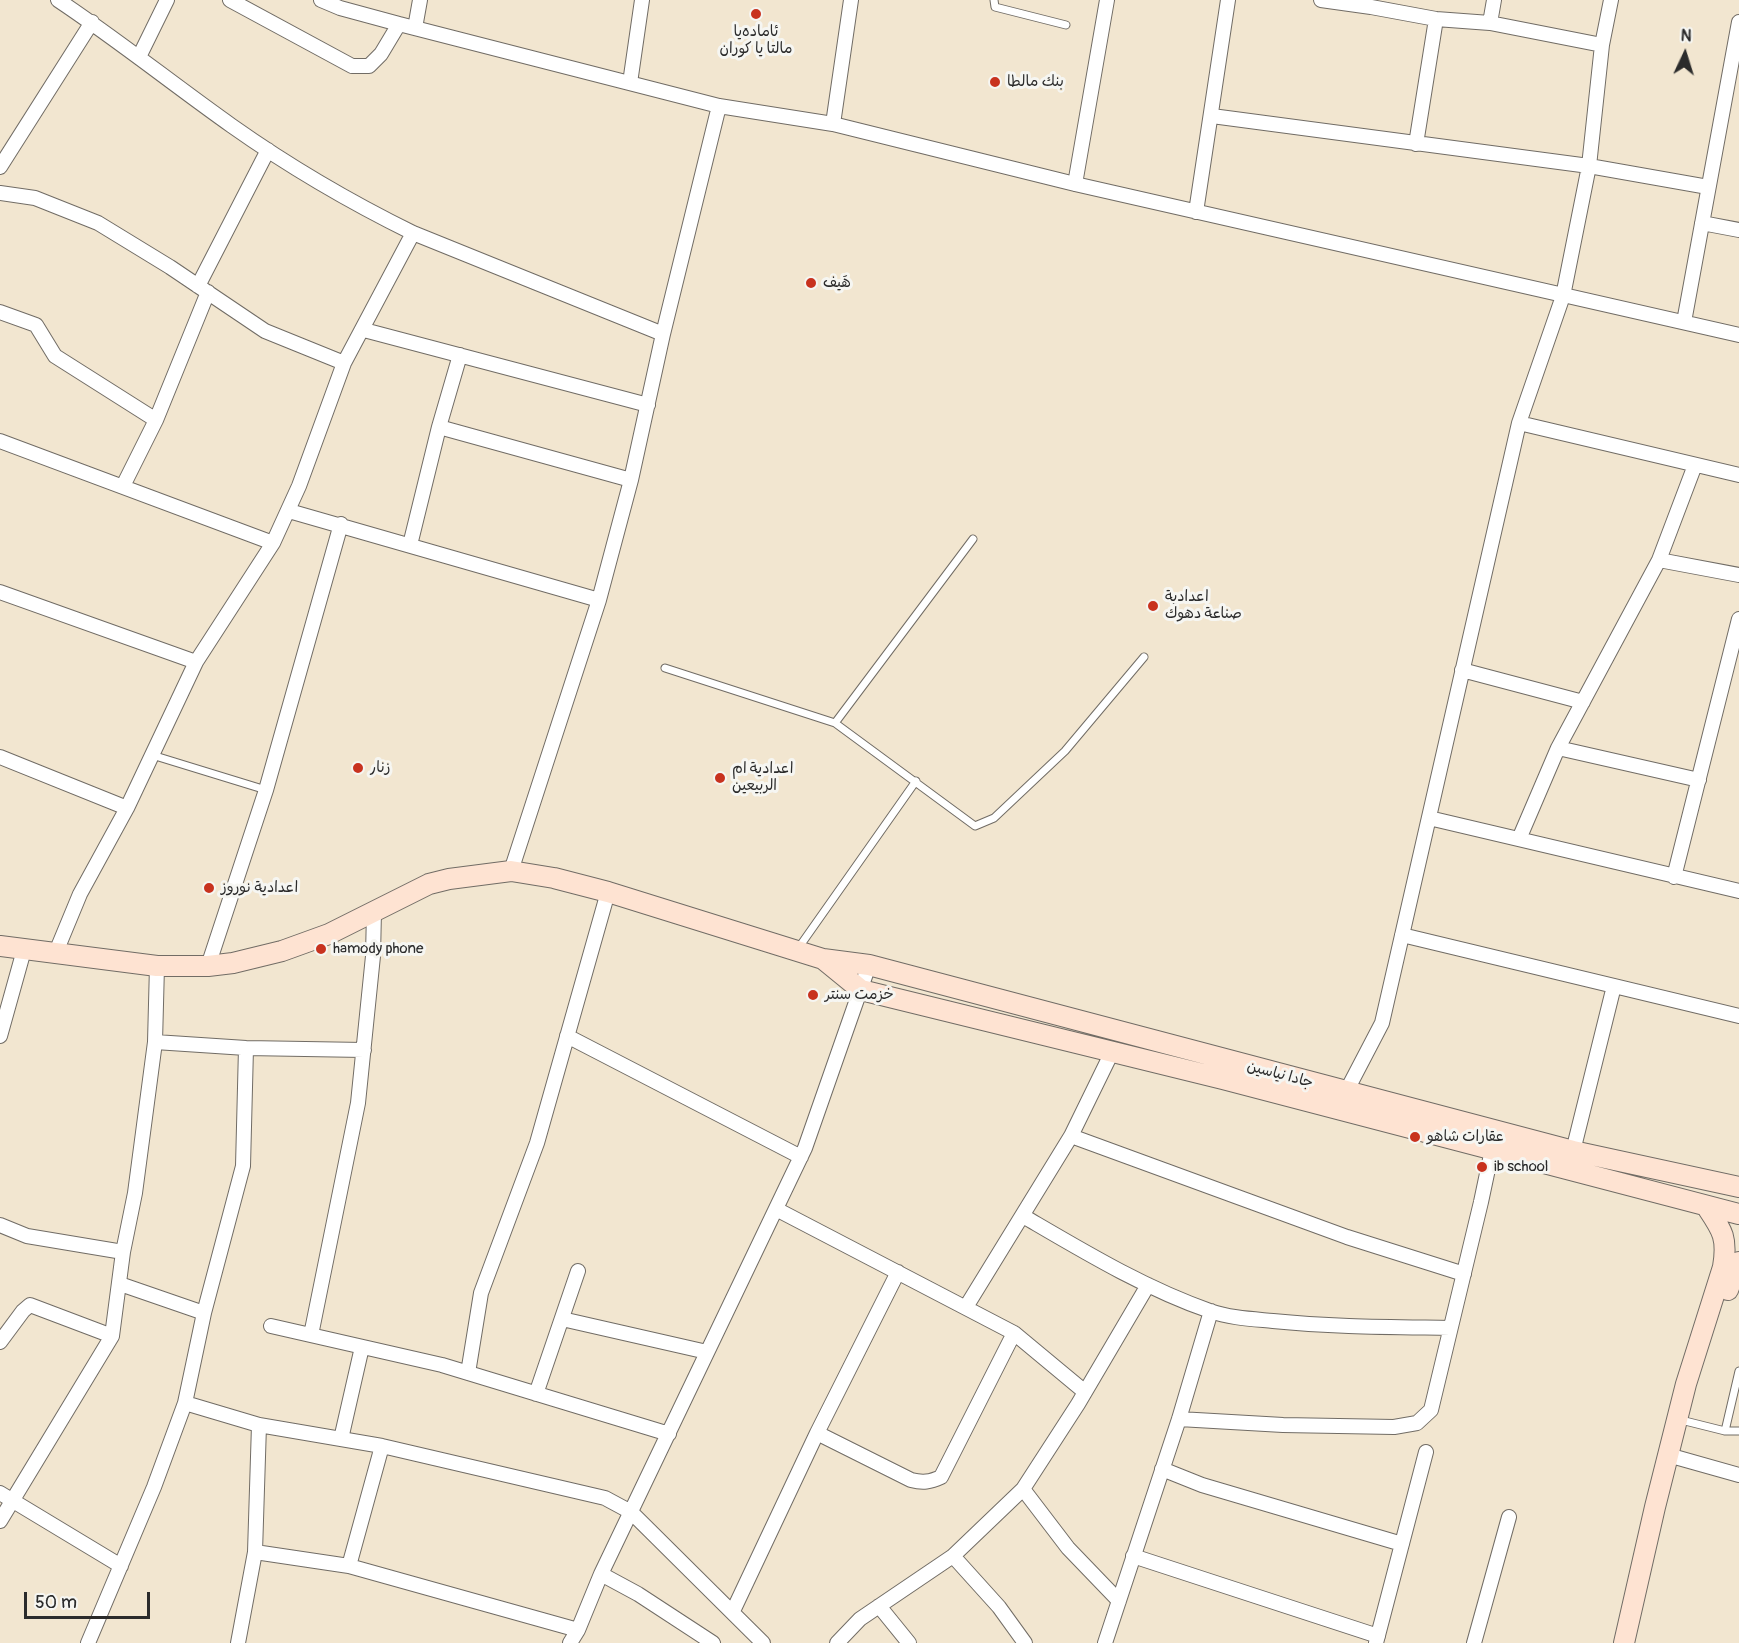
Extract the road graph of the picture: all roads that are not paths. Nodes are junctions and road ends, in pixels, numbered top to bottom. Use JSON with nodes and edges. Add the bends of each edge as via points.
{"nodes":[{"id":1,"x":58,"y":0,"type":"edge"},
{"id":2,"x":167,"y":0,"type":"edge"},
{"id":3,"x":230,"y":0,"type":"edge"},
{"id":4,"x":321,"y":0,"type":"edge"},
{"id":5,"x":420,"y":0,"type":"edge"},
{"id":6,"x":642,"y":0,"type":"edge"},
{"id":7,"x":851,"y":0,"type":"edge"},
{"id":8,"x":994,"y":0,"type":"edge"},
{"id":9,"x":1107,"y":0,"type":"edge"},
{"id":10,"x":1228,"y":0,"type":"edge"},
{"id":11,"x":1321,"y":0,"type":"edge"},
{"id":12,"x":1494,"y":0,"type":"edge"},
{"id":13,"x":1611,"y":0,"type":"edge"},
{"id":14,"x":1372,"y":3,"type":"edge"},
{"id":15,"x":75,"y":5,"type":"edge"},
{"id":16,"x":1436,"y":19,"type":"junction"},
{"id":17,"x":92,"y":22,"type":"junction"},
{"id":18,"x":1739,"y":22,"type":"edge"},
{"id":19,"x":1490,"y":23,"type":"junction"},
{"id":20,"x":399,"y":24,"type":"junction"},
{"id":21,"x":1066,"y":26,"type":"dead end"},
{"id":22,"x":415,"y":28,"type":"junction"},
{"id":23,"x":1602,"y":45,"type":"junction"},
{"id":24,"x":139,"y":57,"type":"junction"},
{"id":25,"x":1735,"y":63,"type":"edge"},
{"id":26,"x":630,"y":83,"type":"junction"},
{"id":27,"x":719,"y":105,"type":"junction"},
{"id":28,"x":1212,"y":116,"type":"junction"},
{"id":29,"x":833,"y":124,"type":"junction"},
{"id":30,"x":1416,"y":144,"type":"junction"},
{"id":31,"x":268,"y":150,"type":"junction"},
{"id":32,"x":1589,"y":166,"type":"junction"},
{"id":33,"x":0,"y":167,"type":"edge"},
{"id":34,"x":1075,"y":184,"type":"junction"},
{"id":35,"x":1708,"y":187,"type":"junction"},
{"id":36,"x":0,"y":193,"type":"edge"},
{"id":37,"x":1196,"y":212,"type":"junction"},
{"id":38,"x":1702,"y":223,"type":"junction"},
{"id":39,"x":1739,"y":230,"type":"edge"},
{"id":40,"x":413,"y":233,"type":"junction"},
{"id":41,"x":203,"y":289,"type":"junction"},
{"id":42,"x":1563,"y":296,"type":"junction"},
{"id":43,"x":0,"y":312,"type":"edge"},
{"id":44,"x":1684,"y":322,"type":"junction"},
{"id":45,"x":364,"y":330,"type":"junction"},
{"id":46,"x":663,"y":334,"type":"junction"},
{"id":47,"x":1739,"y":335,"type":"edge"},
{"id":48,"x":460,"y":355,"type":"junction"},
{"id":49,"x":344,"y":363,"type":"junction"},
{"id":50,"x":648,"y":405,"type":"junction"},
{"id":51,"x":156,"y":420,"type":"junction"},
{"id":52,"x":1519,"y":423,"type":"junction"},
{"id":53,"x":440,"y":427,"type":"junction"},
{"id":54,"x":0,"y":441,"type":"edge"},
{"id":55,"x":1695,"y":465,"type":"junction"},
{"id":56,"x":1739,"y":475,"type":"edge"},
{"id":57,"x":631,"y":480,"type":"junction"},
{"id":58,"x":123,"y":486,"type":"junction"},
{"id":59,"x":289,"y":511,"type":"junction"},
{"id":60,"x":341,"y":525,"type":"junction"},
{"id":61,"x":973,"y":539,"type":"dead end"},
{"id":62,"x":273,"y":543,"type":"junction"},
{"id":63,"x":411,"y":545,"type":"junction"},
{"id":64,"x":1659,"y":560,"type":"junction"},
{"id":65,"x":1739,"y":575,"type":"edge"},
{"id":66,"x":0,"y":592,"type":"edge"},
{"id":67,"x":599,"y":600,"type":"junction"},
{"id":68,"x":1739,"y":619,"type":"edge"},
{"id":69,"x":1144,"y":657,"type":"dead end"},
{"id":70,"x":196,"y":662,"type":"junction"},
{"id":71,"x":665,"y":668,"type":"dead end"},
{"id":72,"x":1462,"y":670,"type":"junction"},
{"id":73,"x":1583,"y":702,"type":"junction"},
{"id":74,"x":835,"y":723,"type":"junction"},
{"id":75,"x":1558,"y":748,"type":"junction"},
{"id":76,"x":152,"y":755,"type":"junction"},
{"id":77,"x":0,"y":757,"type":"edge"},
{"id":78,"x":1699,"y":780,"type":"junction"},
{"id":79,"x":916,"y":781,"type":"junction"},
{"id":80,"x":266,"y":790,"type":"junction"},
{"id":81,"x":127,"y":808,"type":"junction"},
{"id":82,"x":1429,"y":818,"type":"junction"},
{"id":83,"x":1519,"y":839,"type":"junction"},
{"id":84,"x":511,"y":871,"type":"junction"},
{"id":85,"x":1674,"y":877,"type":"junction"},
{"id":86,"x":1739,"y":891,"type":"edge"},
{"id":87,"x":608,"y":892,"type":"junction"},
{"id":88,"x":374,"y":911,"type":"junction"},
{"id":89,"x":1402,"y":935,"type":"junction"},
{"id":90,"x":0,"y":946,"type":"edge"},
{"id":91,"x":24,"y":950,"type":"junction"},
{"id":92,"x":56,"y":952,"type":"junction"},
{"id":93,"x":796,"y":952,"type":"junction"},
{"id":94,"x":823,"y":959,"type":"junction"},
{"id":95,"x":869,"y":965,"type":"junction"},
{"id":96,"x":157,"y":966,"type":"junction"},
{"id":97,"x":207,"y":966,"type":"junction"},
{"id":98,"x":1614,"y":986,"type":"junction"},
{"id":99,"x":861,"y":990,"type":"junction"},
{"id":100,"x":1739,"y":1016,"type":"edge"},
{"id":101,"x":0,"y":1036,"type":"edge"},
{"id":102,"x":567,"y":1036,"type":"junction"},
{"id":103,"x":155,"y":1042,"type":"junction"},
{"id":104,"x":246,"y":1048,"type":"junction"},
{"id":105,"x":364,"y":1050,"type":"junction"},
{"id":106,"x":1112,"y":1052,"type":"junction"},
{"id":107,"x":1346,"y":1092,"type":"junction"},
{"id":108,"x":1071,"y":1136,"type":"junction"},
{"id":109,"x":1546,"y":1144,"type":"junction"},
{"id":110,"x":1492,"y":1150,"type":"junction"},
{"id":111,"x":1573,"y":1150,"type":"junction"},
{"id":112,"x":801,"y":1156,"type":"junction"},
{"id":113,"x":1542,"y":1163,"type":"junction"},
{"id":114,"x":1739,"y":1186,"type":"edge"},
{"id":115,"x":1706,"y":1206,"type":"junction"},
{"id":116,"x":776,"y":1209,"type":"junction"},
{"id":117,"x":1739,"y":1214,"type":"edge"},
{"id":118,"x":1023,"y":1216,"type":"junction"},
{"id":119,"x":0,"y":1225,"type":"edge"},
{"id":120,"x":1732,"y":1238,"type":"edge"},
{"id":121,"x":123,"y":1252,"type":"junction"},
{"id":122,"x":578,"y":1271,"type":"dead end"},
{"id":123,"x":1737,"y":1271,"type":"edge"},
{"id":124,"x":898,"y":1272,"type":"junction"},
{"id":125,"x":1464,"y":1274,"type":"junction"},
{"id":126,"x":120,"y":1284,"type":"junction"},
{"id":127,"x":1148,"y":1285,"type":"junction"},
{"id":128,"x":966,"y":1307,"type":"junction"},
{"id":129,"x":1211,"y":1311,"type":"junction"},
{"id":130,"x":204,"y":1312,"type":"junction"},
{"id":131,"x":562,"y":1319,"type":"junction"},
{"id":132,"x":271,"y":1326,"type":"dead end"},
{"id":133,"x":1450,"y":1328,"type":"junction"},
{"id":134,"x":1014,"y":1333,"type":"junction"},
{"id":135,"x":311,"y":1335,"type":"junction"},
{"id":136,"x":112,"y":1336,"type":"junction"},
{"id":137,"x":0,"y":1342,"type":"edge"},
{"id":138,"x":362,"y":1347,"type":"junction"},
{"id":139,"x":707,"y":1352,"type":"junction"},
{"id":140,"x":1739,"y":1371,"type":"edge"},
{"id":141,"x":468,"y":1373,"type":"junction"},
{"id":142,"x":1086,"y":1392,"type":"junction"},
{"id":143,"x":536,"y":1394,"type":"junction"},
{"id":144,"x":185,"y":1403,"type":"junction"},
{"id":145,"x":1179,"y":1419,"type":"junction"},
{"id":146,"x":1685,"y":1421,"type":"junction"},
{"id":147,"x":259,"y":1425,"type":"junction"},
{"id":148,"x":1725,"y":1431,"type":"junction"},
{"id":149,"x":1739,"y":1431,"type":"edge"},
{"id":150,"x":817,"y":1433,"type":"junction"},
{"id":151,"x":669,"y":1434,"type":"junction"},
{"id":152,"x":341,"y":1439,"type":"junction"},
{"id":153,"x":382,"y":1446,"type":"junction"},
{"id":154,"x":1426,"y":1452,"type":"dead end"},
{"id":155,"x":1675,"y":1457,"type":"junction"},
{"id":156,"x":1162,"y":1469,"type":"junction"},
{"id":157,"x":1739,"y":1475,"type":"edge"},
{"id":158,"x":1023,"y":1489,"type":"junction"},
{"id":159,"x":0,"y":1493,"type":"edge"},
{"id":160,"x":12,"y":1502,"type":"junction"},
{"id":161,"x":631,"y":1512,"type":"junction"},
{"id":162,"x":1509,"y":1517,"type":"dead end"},
{"id":163,"x":0,"y":1521,"type":"edge"},
{"id":164,"x":1402,"y":1544,"type":"junction"},
{"id":165,"x":255,"y":1552,"type":"junction"},
{"id":166,"x":953,"y":1556,"type":"junction"},
{"id":167,"x":1133,"y":1556,"type":"junction"},
{"id":168,"x":121,"y":1566,"type":"junction"},
{"id":169,"x":349,"y":1566,"type":"junction"},
{"id":170,"x":601,"y":1574,"type":"junction"},
{"id":171,"x":1119,"y":1601,"type":"junction"},
{"id":172,"x":879,"y":1606,"type":"junction"},
{"id":173,"x":733,"y":1611,"type":"junction"},
{"id":174,"x":578,"y":1630,"type":"junction"},
{"id":175,"x":1377,"y":1640,"type":"edge"},
{"id":176,"x":88,"y":1643,"type":"edge"},
{"id":177,"x":238,"y":1643,"type":"edge"},
{"id":178,"x":570,"y":1643,"type":"edge"},
{"id":179,"x":713,"y":1643,"type":"edge"},
{"id":180,"x":763,"y":1643,"type":"edge"},
{"id":181,"x":837,"y":1643,"type":"edge"},
{"id":182,"x":909,"y":1643,"type":"edge"},
{"id":183,"x":1025,"y":1643,"type":"edge"},
{"id":184,"x":1105,"y":1643,"type":"edge"},
{"id":185,"x":1474,"y":1643,"type":"edge"},
{"id":186,"x":1624,"y":1643,"type":"edge"},
{"id":187,"x":1633,"y":1643,"type":"edge"}],
"edges":[{"from":1,"to":15,"type":"street"},
{"from":2,"to":24,"type":"street"},
{"from":3,"to":20,"type":"street","via":[[352,66],[369,66]]},
{"from":4,"to":20,"type":"street"},
{"from":5,"to":22,"type":"street"},
{"from":6,"to":26,"type":"street"},
{"from":7,"to":29,"type":"street"},
{"from":8,"to":21,"type":"lane","via":[[995,7]]},
{"from":9,"to":34,"type":"street"},
{"from":10,"to":28,"type":"street"},
{"from":11,"to":14,"type":"street"},
{"from":12,"to":19,"type":"street"},
{"from":13,"to":23,"type":"street"},
{"from":14,"to":16,"type":"street"},
{"from":15,"to":17,"type":"street"},
{"from":16,"to":19,"type":"street"},
{"from":16,"to":30,"type":"street"},
{"from":17,"to":24,"type":"street"},
{"from":17,"to":33,"type":"street"},
{"from":18,"to":25,"type":"street"},
{"from":19,"to":23,"type":"street"},
{"from":20,"to":22,"type":"street"},
{"from":22,"to":26,"type":"street"},
{"from":23,"to":32,"type":"street"},
{"from":24,"to":31,"type":"street"},
{"from":25,"to":35,"type":"street"},
{"from":26,"to":27,"type":"street"},
{"from":27,"to":29,"type":"street"},
{"from":27,"to":46,"type":"street"},
{"from":28,"to":30,"type":"street"},
{"from":28,"to":37,"type":"street"},
{"from":29,"to":34,"type":"street"},
{"from":30,"to":32,"type":"street"},
{"from":31,"to":40,"type":"street","via":[[342,196]]},
{"from":31,"to":41,"type":"street"},
{"from":32,"to":35,"type":"street"},
{"from":32,"to":42,"type":"street"},
{"from":34,"to":37,"type":"street"},
{"from":35,"to":38,"type":"street"},
{"from":36,"to":41,"type":"street","via":[[34,198],[98,223]]},
{"from":37,"to":42,"type":"street"},
{"from":38,"to":39,"type":"street"},
{"from":38,"to":44,"type":"street"},
{"from":40,"to":45,"type":"street"},
{"from":40,"to":46,"type":"street"},
{"from":41,"to":49,"type":"street","via":[[265,331]]},
{"from":41,"to":51,"type":"street"},
{"from":42,"to":44,"type":"street"},
{"from":42,"to":52,"type":"street"},
{"from":43,"to":51,"type":"street","via":[[36,325],[55,356]]},
{"from":44,"to":47,"type":"street"},
{"from":45,"to":48,"type":"street"},
{"from":45,"to":49,"type":"street"},
{"from":46,"to":50,"type":"street"},
{"from":48,"to":50,"type":"street"},
{"from":48,"to":53,"type":"street"},
{"from":49,"to":59,"type":"street"},
{"from":50,"to":57,"type":"street"},
{"from":51,"to":58,"type":"street"},
{"from":52,"to":55,"type":"street"},
{"from":52,"to":72,"type":"street"},
{"from":53,"to":57,"type":"street"},
{"from":53,"to":63,"type":"street"},
{"from":54,"to":58,"type":"street"},
{"from":55,"to":56,"type":"street"},
{"from":55,"to":64,"type":"street"},
{"from":57,"to":67,"type":"street"},
{"from":58,"to":62,"type":"street"},
{"from":59,"to":60,"type":"street"},
{"from":59,"to":62,"type":"street"},
{"from":60,"to":63,"type":"street"},
{"from":60,"to":80,"type":"street"},
{"from":61,"to":74,"type":"lane"},
{"from":62,"to":70,"type":"street"},
{"from":63,"to":67,"type":"street"},
{"from":64,"to":65,"type":"street"},
{"from":64,"to":73,"type":"street"},
{"from":66,"to":70,"type":"street"},
{"from":67,"to":84,"type":"street"},
{"from":68,"to":78,"type":"street"},
{"from":69,"to":79,"type":"lane","via":[[1065,751],[994,818],[975,826]]},
{"from":70,"to":76,"type":"street"},
{"from":71,"to":74,"type":"lane"},
{"from":72,"to":73,"type":"street"},
{"from":72,"to":82,"type":"street"},
{"from":73,"to":75,"type":"street"},
{"from":74,"to":79,"type":"lane"},
{"from":75,"to":78,"type":"street"},
{"from":75,"to":83,"type":"street"},
{"from":76,"to":80,"type":"lane"},
{"from":76,"to":81,"type":"street"},
{"from":77,"to":81,"type":"street"},
{"from":78,"to":85,"type":"street"},
{"from":79,"to":93,"type":"lane"},
{"from":80,"to":97,"type":"street"},
{"from":81,"to":92,"type":"street","via":[[80,894]]},
{"from":82,"to":83,"type":"street"},
{"from":82,"to":89,"type":"street"},
{"from":83,"to":85,"type":"street"},
{"from":84,"to":87,"type":"street","name":"جادا نیاسین"},
{"from":84,"to":88,"type":"street","name":"جادا نیاسین","via":[[429,884]]},
{"from":85,"to":86,"type":"street"},
{"from":87,"to":93,"type":"street","name":"جادا نیاسین"},
{"from":87,"to":102,"type":"street"},
{"from":88,"to":97,"type":"street","name":"جادا نیاسین","via":[[329,934],[282,951]]},
{"from":88,"to":105,"type":"street"},
{"from":89,"to":98,"type":"street"},
{"from":89,"to":107,"type":"street","via":[[1382,1023]]},
{"from":90,"to":91,"type":"street","name":"جادا نیاسین"},
{"from":91,"to":92,"type":"street","name":"جادا نیاسین"},
{"from":91,"to":101,"type":"street"},
{"from":92,"to":96,"type":"street","name":"جادا نیاسین"},
{"from":93,"to":94,"type":"street","name":"جادا نیاسین"},
{"from":94,"to":95,"type":"street","name":"جادا نیاسین"},
{"from":94,"to":99,"type":"street"},
{"from":95,"to":99,"type":"street"},
{"from":95,"to":107,"type":"street","name":"جادا نیاسین"},
{"from":96,"to":97,"type":"street","name":"جادا نیاسین"},
{"from":96,"to":103,"type":"street"},
{"from":98,"to":100,"type":"street"},
{"from":98,"to":111,"type":"street"},
{"from":99,"to":106,"type":"street","name":"جادا نیاسین"},
{"from":99,"to":112,"type":"street"},
{"from":102,"to":112,"type":"street"},
{"from":102,"to":141,"type":"street","via":[[537,1143],[481,1293]]},
{"from":103,"to":104,"type":"street"},
{"from":103,"to":121,"type":"street"},
{"from":104,"to":105,"type":"street"},
{"from":104,"to":130,"type":"street","via":[[243,1166]]},
{"from":105,"to":135,"type":"street","via":[[358,1103]]},
{"from":106,"to":108,"type":"street"},
{"from":106,"to":110,"type":"street","name":"جادا نیاسین"},
{"from":107,"to":109,"type":"street","name":"جادا نیاسین"},
{"from":108,"to":118,"type":"street"},
{"from":108,"to":125,"type":"street","via":[[1347,1237]]},
{"from":109,"to":111,"type":"street","name":"جادا نیاسین"},
{"from":109,"to":113,"type":"street"},
{"from":110,"to":113,"type":"street","name":"جادا نیاسین"},
{"from":110,"to":125,"type":"street"},
{"from":111,"to":114,"type":"street","name":"جادا نیاسین"},
{"from":112,"to":116,"type":"street"},
{"from":113,"to":115,"type":"street","name":"جادا نیاسین"},
{"from":115,"to":117,"type":"street","name":"جادا نیاسین"},
{"from":115,"to":120,"type":"street"},
{"from":116,"to":124,"type":"street"},
{"from":116,"to":139,"type":"street"},
{"from":118,"to":127,"type":"street"},
{"from":118,"to":128,"type":"street"},
{"from":119,"to":121,"type":"street","via":[[27,1236]]},
{"from":120,"to":186,"type":"street","via":[[1686,1384]]},
{"from":121,"to":126,"type":"street"},
{"from":122,"to":131,"type":"street"},
{"from":123,"to":146,"type":"street"},
{"from":124,"to":128,"type":"street"},
{"from":124,"to":150,"type":"street"},
{"from":125,"to":133,"type":"street"},
{"from":126,"to":130,"type":"street"},
{"from":126,"to":136,"type":"street"},
{"from":127,"to":129,"type":"street"},
{"from":127,"to":142,"type":"street"},
{"from":128,"to":134,"type":"street"},
{"from":129,"to":133,"type":"street","via":[[1326,1327]]},
{"from":129,"to":145,"type":"street"},
{"from":130,"to":144,"type":"street"},
{"from":131,"to":139,"type":"street"},
{"from":131,"to":143,"type":"street"},
{"from":132,"to":135,"type":"street"},
{"from":133,"to":145,"type":"street","via":[[1431,1410],[1417,1423],[1394,1427]]},
{"from":134,"to":142,"type":"street"},
{"from":134,"to":150,"type":"street","via":[[941,1477],[922,1483],[911,1480]]},
{"from":135,"to":138,"type":"street"},
{"from":136,"to":137,"type":"street","via":[[30,1305]]},
{"from":136,"to":160,"type":"street"},
{"from":138,"to":141,"type":"street"},
{"from":138,"to":152,"type":"street"},
{"from":139,"to":151,"type":"street"},
{"from":140,"to":148,"type":"lane"},
{"from":141,"to":143,"type":"street"},
{"from":142,"to":158,"type":"street"},
{"from":143,"to":151,"type":"street"},
{"from":144,"to":147,"type":"street"},
{"from":144,"to":168,"type":"street"},
{"from":145,"to":156,"type":"street"},
{"from":146,"to":148,"type":"lane"},
{"from":146,"to":155,"type":"street"},
{"from":147,"to":152,"type":"street"},
{"from":147,"to":165,"type":"street"},
{"from":148,"to":149,"type":"lane"},
{"from":150,"to":173,"type":"street"},
{"from":151,"to":161,"type":"street"},
{"from":152,"to":153,"type":"street"},
{"from":153,"to":161,"type":"street","via":[[605,1498]]},
{"from":153,"to":169,"type":"street"},
{"from":154,"to":164,"type":"street"},
{"from":155,"to":157,"type":"street"},
{"from":155,"to":187,"type":"street"},
{"from":156,"to":164,"type":"street","via":[[1202,1485]]},
{"from":156,"to":167,"type":"street"},
{"from":158,"to":166,"type":"street"},
{"from":158,"to":171,"type":"street","via":[[1068,1548]]},
{"from":159,"to":160,"type":"street"},
{"from":160,"to":163,"type":"street"},
{"from":160,"to":168,"type":"street"},
{"from":161,"to":170,"type":"street"},
{"from":161,"to":173,"type":"street"},
{"from":162,"to":185,"type":"street"},
{"from":164,"to":175,"type":"street"},
{"from":165,"to":169,"type":"street"},
{"from":165,"to":177,"type":"street"},
{"from":166,"to":172,"type":"street"},
{"from":166,"to":183,"type":"street"},
{"from":167,"to":171,"type":"street"},
{"from":167,"to":175,"type":"street"},
{"from":168,"to":176,"type":"street"},
{"from":169,"to":174,"type":"street"},
{"from":170,"to":174,"type":"street"},
{"from":170,"to":179,"type":"street"},
{"from":171,"to":184,"type":"street"},
{"from":172,"to":181,"type":"street"},
{"from":172,"to":182,"type":"street"},
{"from":173,"to":180,"type":"street"},
{"from":174,"to":178,"type":"street"}]}
